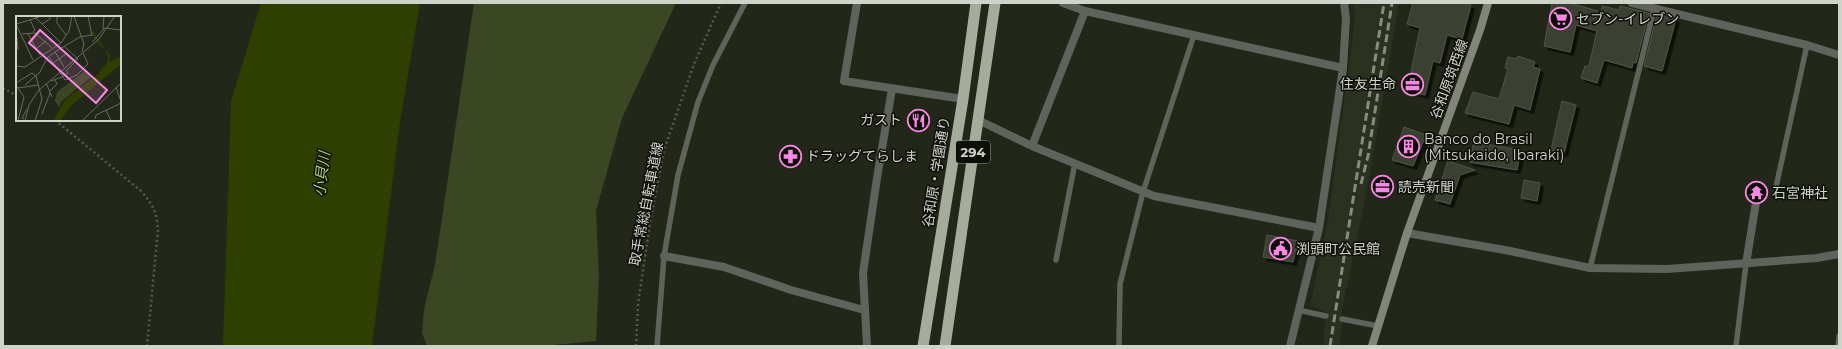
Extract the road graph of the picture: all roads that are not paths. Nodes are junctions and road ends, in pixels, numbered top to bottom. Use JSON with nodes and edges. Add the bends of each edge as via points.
{"nodes":[{"id":1,"x":745,"y":3,"type":"edge"},
{"id":2,"x":857,"y":3,"type":"edge"},
{"id":3,"x":976,"y":3,"type":"edge"},
{"id":4,"x":995,"y":3,"type":"edge"},
{"id":5,"x":1063,"y":3,"type":"edge"},
{"id":6,"x":1344,"y":3,"type":"edge"},
{"id":7,"x":1488,"y":3,"type":"edge"},
{"id":8,"x":1632,"y":3,"type":"edge"},
{"id":9,"x":1654,"y":8,"type":"junction"},
{"id":10,"x":1085,"y":10,"type":"junction"},
{"id":11,"x":1194,"y":35,"type":"junction"},
{"id":12,"x":1807,"y":45,"type":"junction"},
{"id":13,"x":1839,"y":55,"type":"edge"},
{"id":14,"x":1343,"y":68,"type":"junction"},
{"id":15,"x":892,"y":89,"type":"junction"},
{"id":16,"x":963,"y":99,"type":"junction"},
{"id":17,"x":978,"y":120,"type":"junction"},
{"id":18,"x":1032,"y":146,"type":"junction"},
{"id":19,"x":1075,"y":163,"type":"junction"},
{"id":20,"x":1776,"y":187,"type":"dead end"},
{"id":21,"x":1143,"y":192,"type":"junction"},
{"id":22,"x":1756,"y":196,"type":"dead end"},
{"id":23,"x":1318,"y":228,"type":"junction"},
{"id":24,"x":1407,"y":233,"type":"junction"},
{"id":25,"x":1839,"y":254,"type":"edge"},
{"id":26,"x":664,"y":256,"type":"junction"},
{"id":27,"x":1056,"y":260,"type":"dead end"},
{"id":28,"x":1746,"y":264,"type":"junction"},
{"id":29,"x":1590,"y":268,"type":"junction"},
{"id":30,"x":864,"y":310,"type":"junction"},
{"id":31,"x":1298,"y":310,"type":"junction"},
{"id":32,"x":1326,"y":316,"type":"dead end"},
{"id":33,"x":1342,"y":319,"type":"dead end"},
{"id":34,"x":1378,"y":326,"type":"junction"},
{"id":35,"x":1839,"y":336,"type":"edge"},
{"id":36,"x":657,"y":346,"type":"edge"},
{"id":37,"x":868,"y":346,"type":"edge"},
{"id":38,"x":923,"y":346,"type":"edge"},
{"id":39,"x":945,"y":346,"type":"edge"},
{"id":40,"x":1118,"y":346,"type":"edge"},
{"id":41,"x":1290,"y":346,"type":"edge"},
{"id":42,"x":1372,"y":346,"type":"edge"},
{"id":43,"x":1736,"y":346,"type":"edge"},
{"id":44,"x":1838,"y":346,"type":"edge"}],
"edges":[{"from":1,"to":26,"type":"lane","via":[[713,65],[698,102],[678,175]]},
{"from":2,"to":15,"type":"street","via":[[844,81]]},
{"from":3,"to":16,"type":"highway","name":"谷和原・学園通り","number":"294"},
{"from":4,"to":17,"type":"highway","number":"294"},
{"from":5,"to":10,"type":"street"},
{"from":6,"to":14,"type":"street","via":[[1346,18]]},
{"from":7,"to":24,"type":"main road","name":"谷和原筑西線"},
{"from":8,"to":9,"type":"street"},
{"from":9,"to":12,"type":"street"},
{"from":9,"to":29,"type":"lane"},
{"from":10,"to":11,"type":"street"},
{"from":10,"to":18,"type":"street"},
{"from":11,"to":14,"type":"street"},
{"from":11,"to":21,"type":"lane"},
{"from":12,"to":13,"type":"street"},
{"from":12,"to":20,"type":"lane"},
{"from":14,"to":23,"type":"street"},
{"from":15,"to":16,"type":"street"},
{"from":15,"to":30,"type":"street","via":[[863,273]]},
{"from":16,"to":38,"type":"highway","name":"谷和原・学園通り","number":"294"},
{"from":17,"to":18,"type":"street"},
{"from":17,"to":39,"type":"highway","number":"294"},
{"from":18,"to":19,"type":"street"},
{"from":19,"to":21,"type":"street"},
{"from":19,"to":27,"type":"lane"},
{"from":21,"to":23,"type":"street"},
{"from":21,"to":40,"type":"lane","via":[[1120,284]]},
{"from":22,"to":28,"type":"street"},
{"from":23,"to":31,"type":"street"},
{"from":24,"to":29,"type":"street"},
{"from":24,"to":34,"type":"main road","name":"谷和原筑西線"},
{"from":25,"to":28,"type":"street"},
{"from":26,"to":30,"type":"street","via":[[724,268]]},
{"from":26,"to":36,"type":"lane"},
{"from":28,"to":29,"type":"street","via":[[1667,269]]},
{"from":28,"to":43,"type":"lane"},
{"from":30,"to":37,"type":"street"},
{"from":31,"to":32,"type":"lane"},
{"from":31,"to":41,"type":"street"},
{"from":33,"to":34,"type":"lane"},
{"from":34,"to":42,"type":"main road","name":"谷和原筑西線"},
{"from":35,"to":44,"type":"lane"}]}
